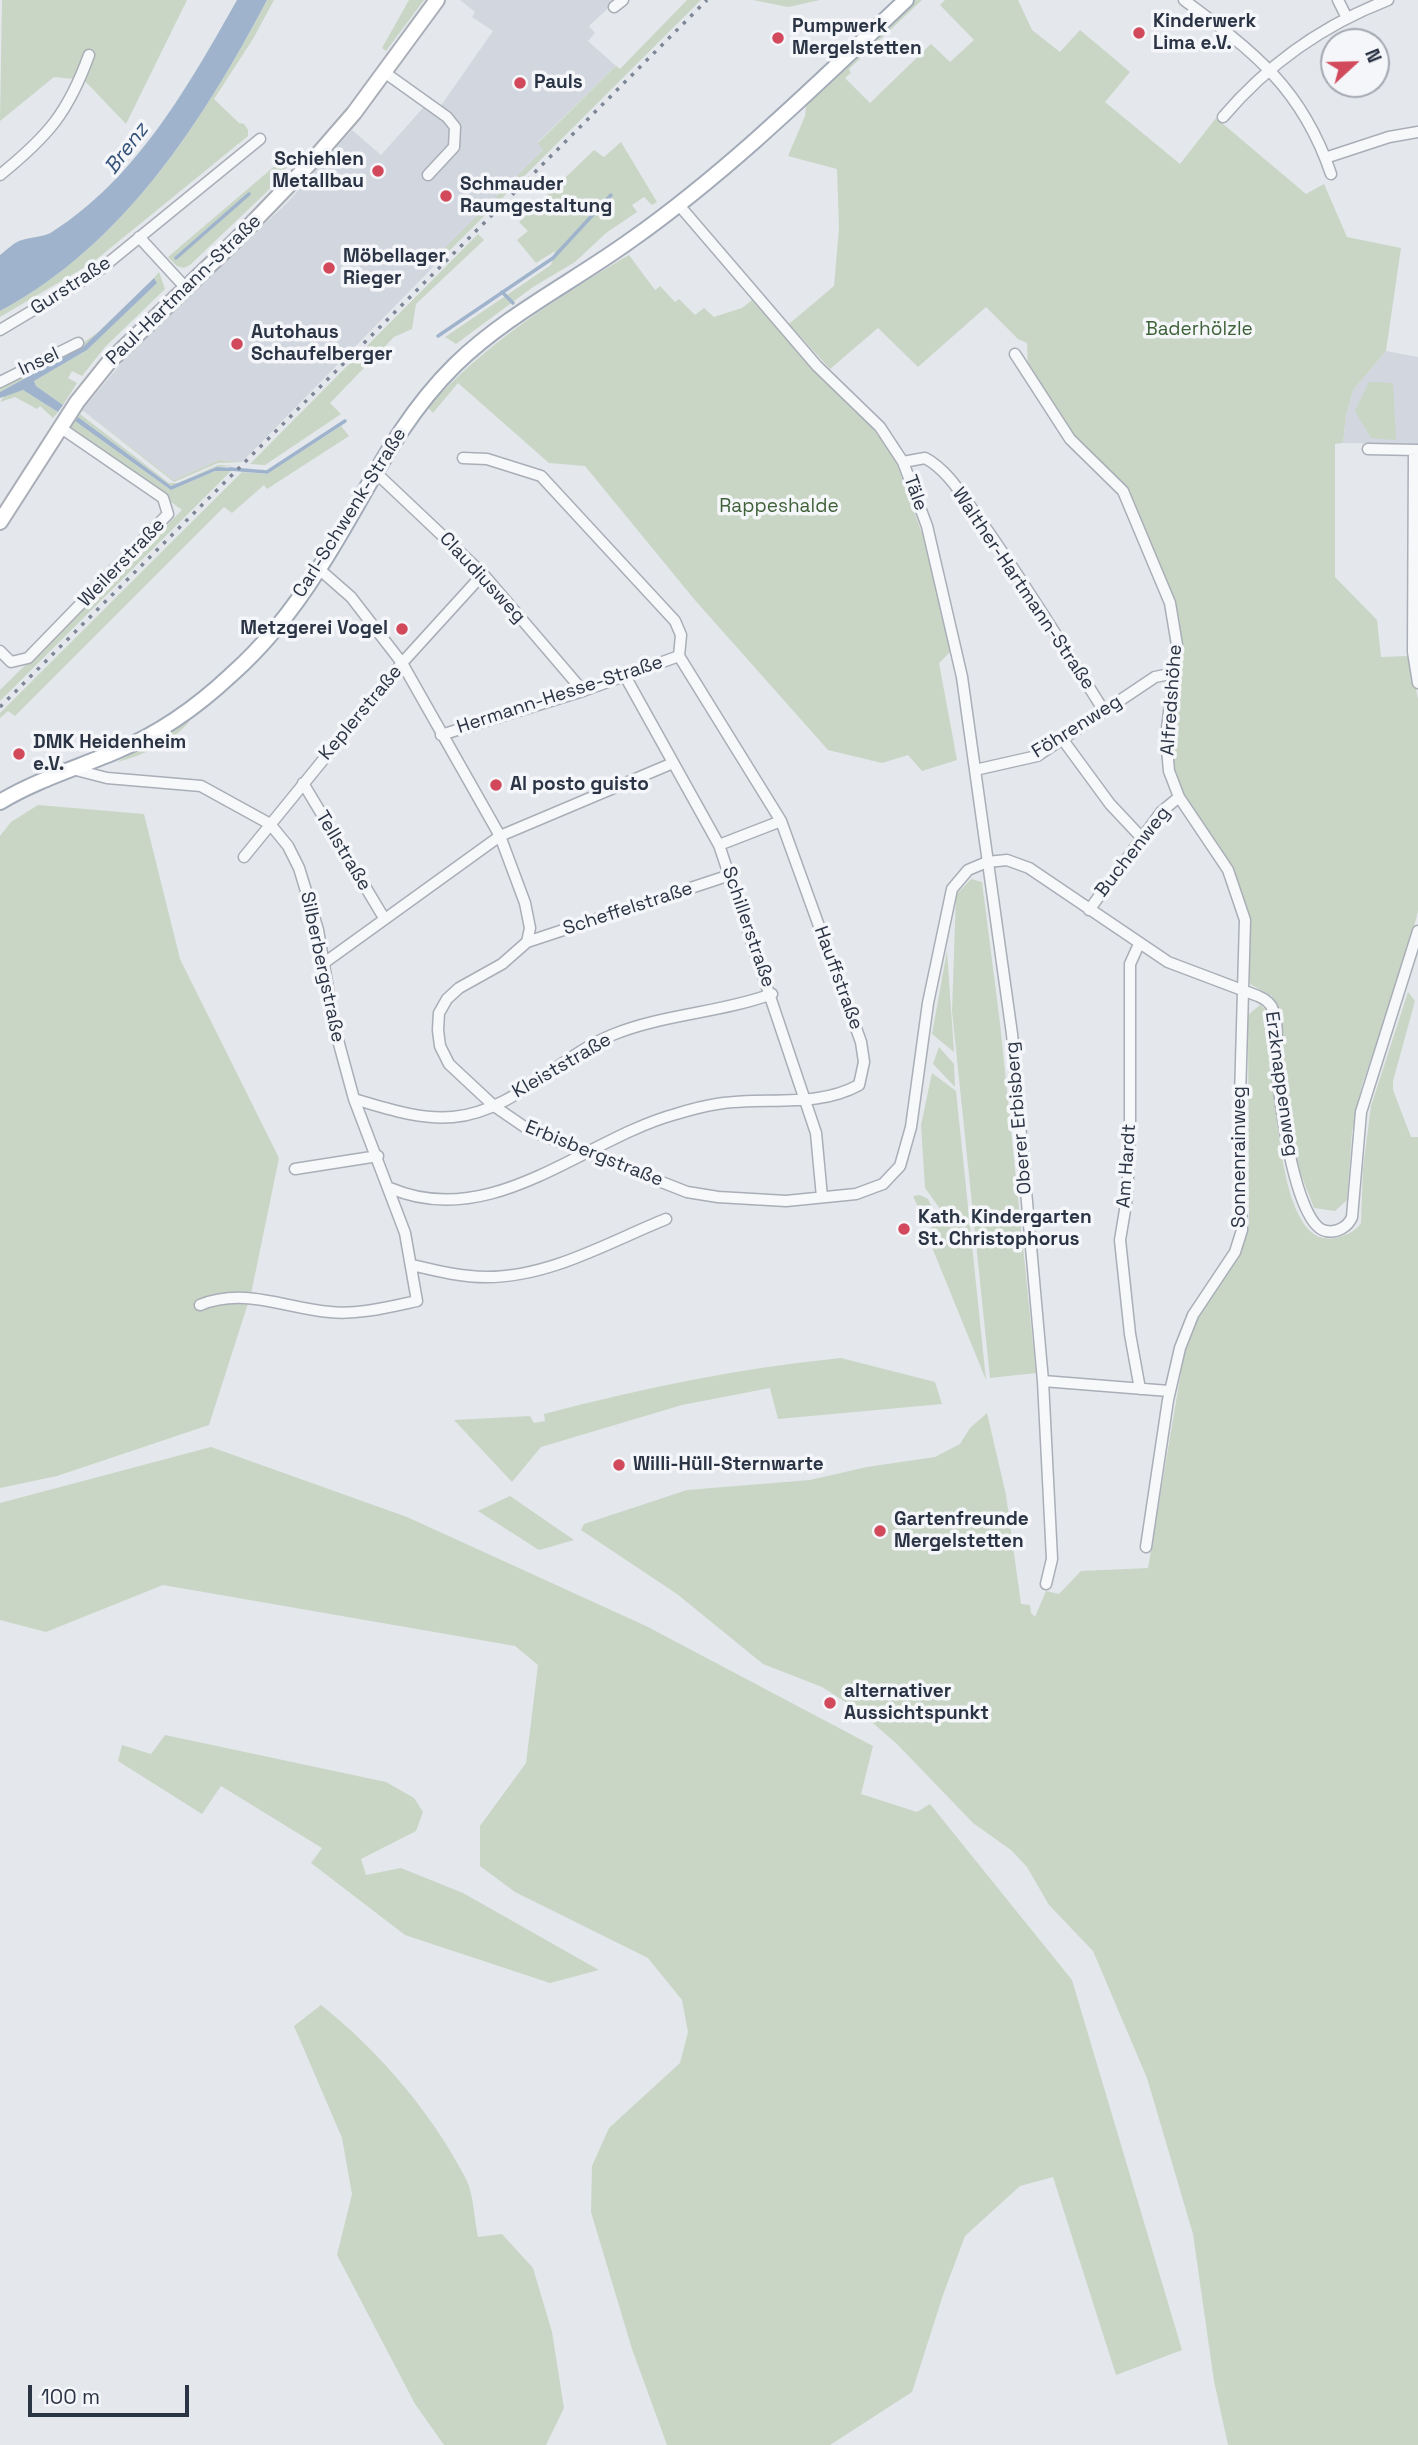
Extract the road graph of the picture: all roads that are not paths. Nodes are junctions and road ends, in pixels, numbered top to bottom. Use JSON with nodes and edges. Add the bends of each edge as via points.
{"nodes":[{"id":1,"x":437,"y":0,"type":"edge"},
{"id":2,"x":906,"y":0,"type":"edge"},
{"id":3,"x":1184,"y":0,"type":"edge"},
{"id":4,"x":1338,"y":0,"type":"edge"},
{"id":5,"x":1388,"y":0,"type":"edge"},
{"id":6,"x":1347,"y":18,"type":"junction"},
{"id":7,"x":89,"y":55,"type":"dead end"},
{"id":8,"x":1270,"y":70,"type":"junction"},
{"id":9,"x":384,"y":72,"type":"junction"},
{"id":10,"x":1223,"y":117,"type":"dead end"},
{"id":11,"x":1418,"y":132,"type":"edge"},
{"id":12,"x":260,"y":139,"type":"dead end"},
{"id":13,"x":1325,"y":158,"type":"junction"},
{"id":14,"x":1331,"y":174,"type":"dead end"},
{"id":15,"x":0,"y":175,"type":"edge"},
{"id":16,"x":428,"y":175,"type":"dead end"},
{"id":17,"x":678,"y":204,"type":"junction"},
{"id":18,"x":139,"y":237,"type":"junction"},
{"id":19,"x":185,"y":287,"type":"junction"},
{"id":20,"x":0,"y":330,"type":"edge"},
{"id":21,"x":78,"y":343,"type":"dead end"},
{"id":22,"x":1015,"y":354,"type":"dead end"},
{"id":23,"x":0,"y":382,"type":"edge"},
{"id":24,"x":67,"y":419,"type":"junction"},
{"id":25,"x":1368,"y":449,"type":"dead end"},
{"id":26,"x":1416,"y":450,"type":"edge"},
{"id":27,"x":463,"y":458,"type":"dead end"},
{"id":28,"x":903,"y":463,"type":"junction"},
{"id":29,"x":374,"y":471,"type":"junction"},
{"id":30,"x":0,"y":522,"type":"edge"},
{"id":31,"x":319,"y":569,"type":"junction"},
{"id":32,"x":483,"y":573,"type":"junction"},
{"id":33,"x":0,"y":651,"type":"edge"},
{"id":34,"x":679,"y":656,"type":"junction"},
{"id":35,"x":402,"y":663,"type":"junction"},
{"id":36,"x":1174,"y":673,"type":"junction"},
{"id":37,"x":625,"y":676,"type":"junction"},
{"id":38,"x":1418,"y":682,"type":"edge"},
{"id":39,"x":583,"y":691,"type":"junction"},
{"id":40,"x":1104,"y":711,"type":"junction"},
{"id":41,"x":441,"y":734,"type":"junction"},
{"id":42,"x":1063,"y":740,"type":"junction"},
{"id":43,"x":673,"y":763,"type":"junction"},
{"id":44,"x":72,"y":769,"type":"junction"},
{"id":45,"x":975,"y":770,"type":"junction"},
{"id":46,"x":303,"y":783,"type":"junction"},
{"id":47,"x":3,"y":796,"type":"edge"},
{"id":48,"x":1179,"y":797,"type":"junction"},
{"id":49,"x":781,"y":821,"type":"junction"},
{"id":50,"x":270,"y":824,"type":"junction"},
{"id":51,"x":500,"y":836,"type":"junction"},
{"id":52,"x":1141,"y":837,"type":"junction"},
{"id":53,"x":719,"y":845,"type":"junction"},
{"id":54,"x":244,"y":857,"type":"dead end"},
{"id":55,"x":987,"y":862,"type":"junction"},
{"id":56,"x":730,"y":875,"type":"junction"},
{"id":57,"x":1089,"y":910,"type":"junction"},
{"id":58,"x":383,"y":918,"type":"junction"},
{"id":59,"x":1418,"y":931,"type":"edge"},
{"id":60,"x":527,"y":942,"type":"junction"},
{"id":61,"x":1139,"y":944,"type":"junction"},
{"id":62,"x":324,"y":963,"type":"junction"},
{"id":63,"x":1243,"y":990,"type":"junction"},
{"id":64,"x":772,"y":994,"type":"junction"},
{"id":65,"x":354,"y":1099,"type":"junction"},
{"id":66,"x":806,"y":1100,"type":"junction"},
{"id":67,"x":494,"y":1106,"type":"junction"},
{"id":68,"x":587,"y":1153,"type":"junction"},
{"id":69,"x":378,"y":1156,"type":"junction"},
{"id":70,"x":295,"y":1169,"type":"dead end"},
{"id":71,"x":390,"y":1188,"type":"junction"},
{"id":72,"x":822,"y":1197,"type":"junction"},
{"id":73,"x":666,"y":1219,"type":"dead end"},
{"id":74,"x":412,"y":1265,"type":"junction"},
{"id":75,"x":200,"y":1305,"type":"dead end"},
{"id":76,"x":1043,"y":1381,"type":"junction"},
{"id":77,"x":1140,"y":1389,"type":"junction"},
{"id":78,"x":1170,"y":1391,"type":"junction"},
{"id":79,"x":1146,"y":1547,"type":"dead end"},
{"id":80,"x":1046,"y":1584,"type":"dead end"}],
"edges":[{"from":1,"to":9,"type":"main road","name":"Paul-Hartmann-Straße"},
{"from":2,"to":17,"type":"main road","name":"Carl-Schwenk-Straße","via":[[813,88]]},
{"from":3,"to":8,"type":"street"},
{"from":4,"to":6,"type":"street"},
{"from":5,"to":6,"type":"street"},
{"from":6,"to":8,"type":"street"},
{"from":7,"to":15,"type":"street","via":[[61,117]]},
{"from":8,"to":10,"type":"street"},
{"from":8,"to":13,"type":"street","via":[[1298,102]]},
{"from":9,"to":16,"type":"street","via":[[455,127],[454,147]]},
{"from":9,"to":19,"type":"main road","name":"Paul-Hartmann-Straße","via":[[314,159]]},
{"from":11,"to":13,"type":"street"},
{"from":12,"to":18,"type":"street","name":"Gurstraße"},
{"from":13,"to":14,"type":"street"},
{"from":17,"to":28,"type":"street","name":"Täle","via":[[817,366],[880,427]]},
{"from":17,"to":29,"type":"main road","name":"Carl-Schwenk-Straße","via":[[503,326],[449,371],[412,414]]},
{"from":18,"to":19,"type":"street"},
{"from":18,"to":20,"type":"street","name":"Gurstraße","via":[[83,282]]},
{"from":19,"to":24,"type":"main road","name":"Paul-Hartmann-Straße","via":[[119,349]]},
{"from":21,"to":23,"type":"street","name":"Insel"},
{"from":22,"to":36,"type":"street","name":"Alfredshöhe","via":[[1070,439],[1126,497],[1174,614]]},
{"from":24,"to":30,"type":"main road","name":"Paul-Hartmann-Straße"},
{"from":24,"to":33,"type":"street","name":"Weilerstraße","via":[[163,498],[168,514],[28,658],[12,662]]},
{"from":25,"to":26,"type":"street"},
{"from":26,"to":38,"type":"street","via":[[1413,652]]},
{"from":27,"to":34,"type":"street","via":[[487,459],[541,476],[675,621],[681,635]]},
{"from":28,"to":40,"type":"street","name":"Walther-Hartmann-Straße","via":[[925,458],[943,471],[1005,555]]},
{"from":28,"to":45,"type":"street","name":"Täle","via":[[922,510],[947,606]]},
{"from":29,"to":31,"type":"main road","name":"Carl-Schwenk-Straße"},
{"from":29,"to":32,"type":"street","name":"Claudiusweg"},
{"from":31,"to":35,"type":"street","via":[[351,597]]},
{"from":31,"to":44,"type":"main road","name":"Carl-Schwenk-Straße","via":[[263,642],[198,703],[123,748]]},
{"from":32,"to":35,"type":"street","name":"Keplerstraße"},
{"from":32,"to":39,"type":"street","name":"Claudiusweg"},
{"from":34,"to":37,"type":"street","name":"Hermann-Hesse-Straße"},
{"from":34,"to":49,"type":"street","name":"Hauffstraße"},
{"from":35,"to":41,"type":"street"},
{"from":35,"to":46,"type":"street","name":"Keplerstraße"},
{"from":36,"to":40,"type":"street","name":"Föhrenweg","via":[[1155,677]]},
{"from":36,"to":48,"type":"street","name":"Alfredshöhe","via":[[1165,747]]},
{"from":37,"to":39,"type":"street","name":"Hermann-Hesse-Straße"},
{"from":37,"to":43,"type":"street","name":"Schillerstraße"},
{"from":39,"to":41,"type":"street","name":"Hermann-Hesse-Straße"},
{"from":40,"to":42,"type":"street","name":"Föhrenweg"},
{"from":41,"to":51,"type":"street"},
{"from":42,"to":45,"type":"street","name":"Föhrenweg","via":[[1037,756]]},
{"from":42,"to":52,"type":"street"},
{"from":43,"to":51,"type":"street"},
{"from":43,"to":53,"type":"street","name":"Schillerstraße"},
{"from":44,"to":47,"type":"main road","name":"Carl-Schwenk-Straße"},
{"from":44,"to":50,"type":"street","name":"Silberbergstraße","via":[[107,778],[201,786]]},
{"from":45,"to":55,"type":"street","name":"Täle"},
{"from":46,"to":50,"type":"street","name":"Keplerstraße"},
{"from":46,"to":58,"type":"street","name":"Tellstraße"},
{"from":48,"to":52,"type":"street","name":"Buchenweg"},
{"from":48,"to":63,"type":"street","name":"Alfredshöhe","via":[[1222,858],[1239,894],[1246,933]]},
{"from":49,"to":53,"type":"street"},
{"from":49,"to":66,"type":"street","name":"Hauffstraße","via":[[861,1042],[864,1062],[859,1084],[840,1095]]},
{"from":50,"to":54,"type":"street","name":"Keplerstraße"},
{"from":50,"to":62,"type":"street","name":"Silberbergstraße","via":[[299,868]]},
{"from":51,"to":58,"type":"street"},
{"from":51,"to":60,"type":"street","via":[[525,903],[530,928]]},
{"from":52,"to":57,"type":"street","name":"Buchenweg"},
{"from":53,"to":56,"type":"street","name":"Schillerstraße"},
{"from":55,"to":57,"type":"street","name":"Erzknappenweg","via":[[1021,864]]},
{"from":55,"to":72,"type":"street","name":"Erbisbergstraße","via":[[963,875],[949,898],[928,1003],[911,1127],[900,1166],[883,1184],[856,1194]]},
{"from":55,"to":76,"type":"street","name":"Oberer Erbisberg","via":[[1012,1034]]},
{"from":56,"to":60,"type":"street","name":"Scheffelstraße"},
{"from":56,"to":64,"type":"street","name":"Schillerstraße"},
{"from":57,"to":61,"type":"street","name":"Erzknappenweg"},
{"from":58,"to":62,"type":"street"},
{"from":59,"to":63,"type":"street","name":"Erzknappenweg","via":[[1362,1112],[1352,1217],[1336,1230],[1321,1230],[1308,1216],[1283,1119],[1274,1012],[1264,998]]},
{"from":60,"to":67,"type":"street","name":"Erbisbergstraße","via":[[502,964],[460,988],[439,1013],[440,1046],[449,1064]]},
{"from":61,"to":63,"type":"street","name":"Erzknappenweg","via":[[1178,967]]},
{"from":61,"to":77,"type":"street","name":"Am Hardt","via":[[1130,964],[1130,1146],[1120,1240]]},
{"from":62,"to":65,"type":"street","name":"Silberbergstraße"},
{"from":63,"to":78,"type":"street","name":"Sonnenrainweg","via":[[1242,1230],[1235,1252],[1189,1325]]},
{"from":64,"to":66,"type":"street","name":"Schillerstraße"},
{"from":64,"to":67,"type":"street","name":"Kleiststraße","via":[[611,1035]]},
{"from":65,"to":67,"type":"street","name":"Kleiststraße","via":[[413,1115],[451,1118]]},
{"from":65,"to":69,"type":"street","name":"Silberbergstraße"},
{"from":66,"to":68,"type":"street","via":[[718,1103],[640,1125]]},
{"from":66,"to":72,"type":"street","name":"Schillerstraße","via":[[820,1153]]},
{"from":67,"to":68,"type":"street","name":"Erbisbergstraße","via":[[529,1130]]},
{"from":68,"to":71,"type":"street","via":[[493,1193],[465,1198],[424,1197]]},
{"from":68,"to":72,"type":"street","name":"Erbisbergstraße","via":[[687,1192],[786,1201]]},
{"from":69,"to":70,"type":"street"},
{"from":69,"to":71,"type":"street","name":"Silberbergstraße"},
{"from":71,"to":74,"type":"street","name":"Silberbergstraße"},
{"from":73,"to":74,"type":"street","via":[[541,1269],[489,1277]]},
{"from":74,"to":75,"type":"street","name":"Silberbergstraße","via":[[417,1301],[387,1308],[331,1312],[254,1298],[222,1298]]},
{"from":76,"to":77,"type":"street"},
{"from":76,"to":80,"type":"street","name":"Oberer Erbisberg","via":[[1052,1559]]},
{"from":77,"to":78,"type":"street"},
{"from":78,"to":79,"type":"street","name":"Sonnenrainweg"}]}
